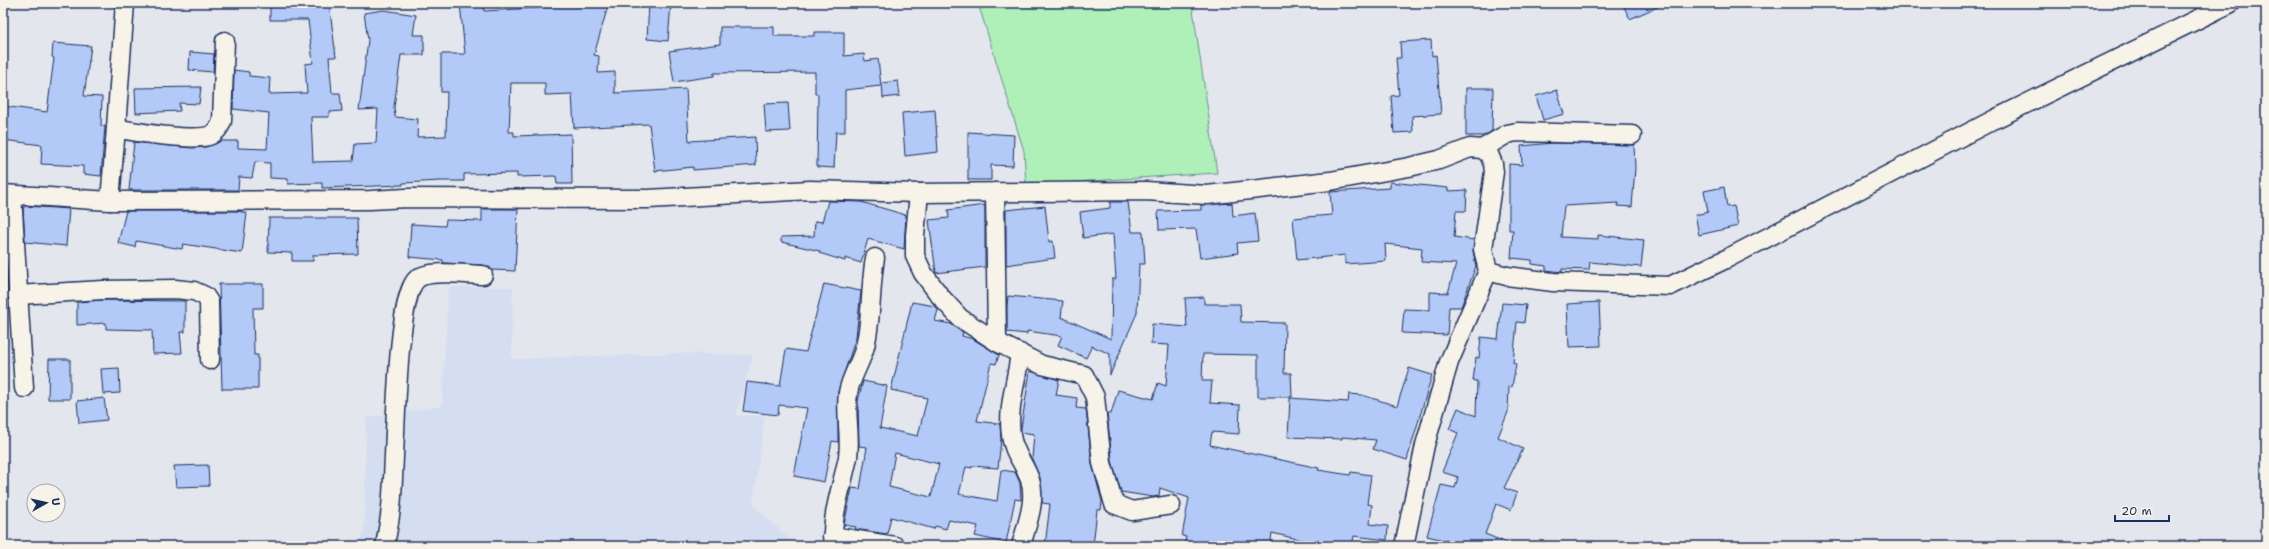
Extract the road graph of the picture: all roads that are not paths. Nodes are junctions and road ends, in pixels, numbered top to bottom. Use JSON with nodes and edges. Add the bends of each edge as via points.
{"nodes":[{"id":1,"x":125,"y":3,"type":"edge"},
{"id":2,"x":2232,"y":3,"type":"edge"},
{"id":3,"x":225,"y":41,"type":"dead end"},
{"id":4,"x":116,"y":128,"type":"junction"},
{"id":5,"x":1632,"y":134,"type":"dead end"},
{"id":6,"x":1482,"y":148,"type":"junction"},
{"id":7,"x":995,"y":192,"type":"junction"},
{"id":8,"x":919,"y":193,"type":"junction"},
{"id":9,"x":7,"y":195,"type":"edge"},
{"id":10,"x":110,"y":201,"type":"junction"},
{"id":11,"x":875,"y":258,"type":"dead end"},
{"id":12,"x":1488,"y":271,"type":"junction"},
{"id":13,"x":483,"y":275,"type":"dead end"},
{"id":14,"x":17,"y":293,"type":"junction"},
{"id":15,"x":997,"y":342,"type":"junction"},
{"id":16,"x":1020,"y":353,"type":"junction"},
{"id":17,"x":210,"y":360,"type":"dead end"},
{"id":18,"x":24,"y":388,"type":"dead end"},
{"id":19,"x":1171,"y":505,"type":"dead end"},
{"id":20,"x":833,"y":541,"type":"edge"},
{"id":21,"x":384,"y":546,"type":"edge"},
{"id":22,"x":894,"y":546,"type":"edge"},
{"id":23,"x":1021,"y":546,"type":"edge"},
{"id":24,"x":1404,"y":546,"type":"edge"}],
"edges":[{"from":1,"to":4,"type":"street"},
{"from":2,"to":12,"type":"street","via":[[1996,119],[1670,286],[1553,282]]},
{"from":3,"to":4,"type":"street","via":[[222,121],[215,132],[205,137],[192,137],[147,135]]},
{"from":4,"to":10,"type":"street"},
{"from":5,"to":6,"type":"street","via":[[1517,132],[1507,134]]},
{"from":6,"to":7,"type":"street","via":[[1470,148],[1439,160],[1409,167],[1330,181],[1206,195],[1146,191]]},
{"from":6,"to":12,"type":"street","via":[[1489,154],[1494,172],[1483,249]]},
{"from":7,"to":8,"type":"street"},
{"from":7,"to":15,"type":"street"},
{"from":8,"to":10,"type":"street","via":[[810,190],[648,199]]},
{"from":8,"to":15,"type":"street","via":[[915,256],[923,273],[960,318]]},
{"from":9,"to":10,"type":"street"},
{"from":9,"to":14,"type":"street"},
{"from":11,"to":20,"type":"street","via":[[866,343],[848,394],[848,456],[835,506]]},
{"from":12,"to":24,"type":"street","via":[[1449,362],[1425,444]]},
{"from":13,"to":21,"type":"street","via":[[436,274],[417,279],[414,283],[404,312],[391,507]]},
{"from":14,"to":17,"type":"street","via":[[175,289],[194,291],[205,296],[210,305]]},
{"from":14,"to":18,"type":"street"},
{"from":15,"to":16,"type":"street"},
{"from":16,"to":19,"type":"street","via":[[1042,365],[1084,374],[1095,397],[1102,463],[1114,504],[1132,511]]},
{"from":16,"to":23,"type":"street","via":[[1010,434],[1014,450],[1030,480],[1032,494]]},
{"from":20,"to":22,"type":"street"}]}
